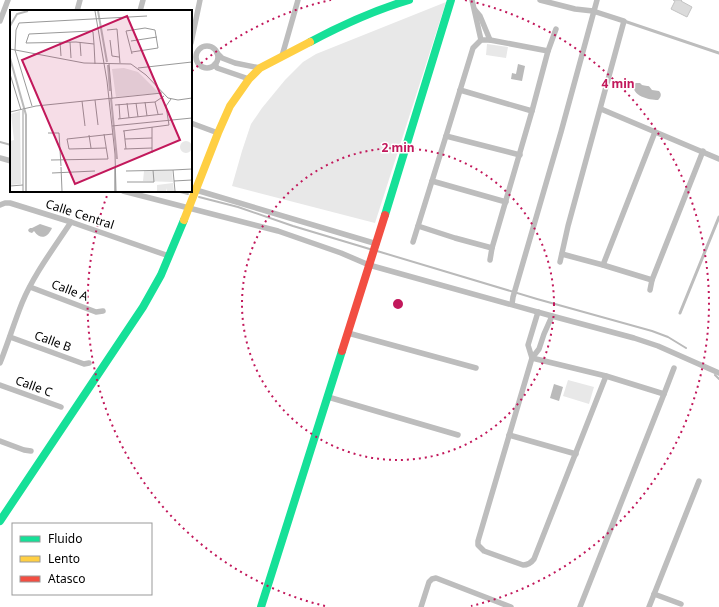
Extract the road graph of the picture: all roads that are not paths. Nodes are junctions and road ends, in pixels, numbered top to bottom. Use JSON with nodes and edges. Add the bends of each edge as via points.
{"nodes":[{"id":1,"x":6,"y":0,"type":"edge"},
{"id":2,"x":80,"y":0,"type":"edge"},
{"id":3,"x":143,"y":0,"type":"edge"},
{"id":4,"x":200,"y":0,"type":"edge"},
{"id":5,"x":298,"y":0,"type":"edge"},
{"id":6,"x":409,"y":0,"type":"edge"},
{"id":7,"x":451,"y":0,"type":"edge"},
{"id":8,"x":472,"y":0,"type":"edge"},
{"id":9,"x":540,"y":0,"type":"edge"},
{"id":10,"x":597,"y":0,"type":"edge"},
{"id":11,"x":474,"y":8,"type":"junction"},
{"id":12,"x":77,"y":10,"type":"edge"},
{"id":13,"x":140,"y":10,"type":"edge"},
{"id":14,"x":593,"y":11,"type":"junction"},
{"id":15,"x":0,"y":21,"type":"edge"},
{"id":16,"x":624,"y":21,"type":"junction"},
{"id":17,"x":556,"y":29,"type":"dead end"},
{"id":18,"x":192,"y":38,"type":"edge"},
{"id":19,"x":481,"y":40,"type":"junction"},
{"id":20,"x":490,"y":40,"type":"junction"},
{"id":21,"x":548,"y":51,"type":"junction"},
{"id":22,"x":194,"y":52,"type":"edge"},
{"id":23,"x":217,"y":53,"type":"junction"},
{"id":24,"x":719,"y":53,"type":"edge"},
{"id":25,"x":282,"y":56,"type":"junction"},
{"id":26,"x":235,"y":63,"type":"junction"},
{"id":27,"x":215,"y":64,"type":"junction"},
{"id":28,"x":260,"y":68,"type":"junction"},
{"id":29,"x":231,"y":73,"type":"junction"},
{"id":30,"x":249,"y":79,"type":"junction"},
{"id":31,"x":460,"y":90,"type":"junction"},
{"id":32,"x":601,"y":109,"type":"junction"},
{"id":33,"x":532,"y":111,"type":"junction"},
{"id":34,"x":192,"y":123,"type":"edge"},
{"id":35,"x":655,"y":132,"type":"junction"},
{"id":36,"x":218,"y":133,"type":"junction"},
{"id":37,"x":446,"y":136,"type":"junction"},
{"id":38,"x":703,"y":152,"type":"junction"},
{"id":39,"x":520,"y":155,"type":"junction"},
{"id":40,"x":0,"y":158,"type":"edge"},
{"id":41,"x":719,"y":159,"type":"edge"},
{"id":42,"x":10,"y":161,"type":"edge"},
{"id":43,"x":432,"y":181,"type":"junction"},
{"id":44,"x":196,"y":190,"type":"junction"},
{"id":45,"x":127,"y":192,"type":"edge"},
{"id":46,"x":506,"y":202,"type":"junction"},
{"id":47,"x":0,"y":205,"type":"edge"},
{"id":48,"x":189,"y":208,"type":"junction"},
{"id":49,"x":719,"y":217,"type":"edge"},
{"id":50,"x":71,"y":222,"type":"junction"},
{"id":51,"x":418,"y":226,"type":"junction"},
{"id":52,"x":413,"y":242,"type":"dead end"},
{"id":53,"x":492,"y":248,"type":"junction"},
{"id":54,"x":375,"y":250,"type":"junction"},
{"id":55,"x":562,"y":254,"type":"junction"},
{"id":56,"x":169,"y":256,"type":"junction"},
{"id":57,"x":490,"y":260,"type":"dead end"},
{"id":58,"x":560,"y":262,"type":"dead end"},
{"id":59,"x":603,"y":264,"type":"junction"},
{"id":60,"x":369,"y":265,"type":"junction"},
{"id":61,"x":652,"y":280,"type":"junction"},
{"id":62,"x":30,"y":287,"type":"junction"},
{"id":63,"x":650,"y":290,"type":"dead end"},
{"id":64,"x":512,"y":304,"type":"junction"},
{"id":65,"x":102,"y":311,"type":"dead end"},
{"id":66,"x":538,"y":312,"type":"junction"},
{"id":67,"x":680,"y":313,"type":"dead end"},
{"id":68,"x":552,"y":316,"type":"junction"},
{"id":69,"x":348,"y":333,"type":"junction"},
{"id":70,"x":10,"y":337,"type":"junction"},
{"id":71,"x":532,"y":358,"type":"junction"},
{"id":72,"x":0,"y":363,"type":"edge"},
{"id":73,"x":89,"y":363,"type":"dead end"},
{"id":74,"x":476,"y":368,"type":"dead end"},
{"id":75,"x":674,"y":368,"type":"dead end"},
{"id":76,"x":719,"y":373,"type":"edge"},
{"id":77,"x":606,"y":376,"type":"junction"},
{"id":78,"x":0,"y":385,"type":"edge"},
{"id":79,"x":664,"y":394,"type":"junction"},
{"id":80,"x":328,"y":397,"type":"junction"},
{"id":81,"x":61,"y":407,"type":"dead end"},
{"id":82,"x":458,"y":435,"type":"dead end"},
{"id":83,"x":509,"y":435,"type":"junction"},
{"id":84,"x":0,"y":441,"type":"edge"},
{"id":85,"x":31,"y":451,"type":"dead end"},
{"id":86,"x":576,"y":454,"type":"junction"},
{"id":87,"x":699,"y":481,"type":"dead end"},
{"id":88,"x":0,"y":521,"type":"edge"},
{"id":89,"x":654,"y":594,"type":"junction"},
{"id":90,"x":495,"y":601,"type":"junction"},
{"id":91,"x":682,"y":604,"type":"dead end"},
{"id":92,"x":261,"y":607,"type":"edge"},
{"id":93,"x":421,"y":607,"type":"edge"},
{"id":94,"x":492,"y":607,"type":"edge"},
{"id":95,"x":511,"y":607,"type":"edge"},
{"id":96,"x":580,"y":607,"type":"edge"},
{"id":97,"x":649,"y":607,"type":"edge"}],
"edges":[{"from":1,"to":15,"type":"street"},
{"from":2,"to":12,"type":"street"},
{"from":3,"to":13,"type":"street"},
{"from":4,"to":18,"type":"street"},
{"from":5,"to":25,"type":"street"},
{"from":6,"to":25,"type":"street","via":[[388,6],[332,30]]},
{"from":7,"to":54,"type":"street"},
{"from":8,"to":11,"type":"street"},
{"from":9,"to":14,"type":"street"},
{"from":10,"to":14,"type":"street"},
{"from":11,"to":19,"type":"street"},
{"from":11,"to":20,"type":"street"},
{"from":14,"to":16,"type":"street"},
{"from":14,"to":64,"type":"street"},
{"from":16,"to":24,"type":"lane"},
{"from":16,"to":32,"type":"street"},
{"from":17,"to":21,"type":"street"},
{"from":19,"to":20,"type":"street"},
{"from":19,"to":31,"type":"street","via":[[473,48]]},
{"from":20,"to":21,"type":"street"},
{"from":21,"to":33,"type":"street"},
{"from":22,"to":23,"type":"street","via":[[206,46],[213,48]]},
{"from":22,"to":27,"type":"street","via":[[202,66]]},
{"from":23,"to":26,"type":"street"},
{"from":23,"to":27,"type":"street"},
{"from":25,"to":28,"type":"street"},
{"from":26,"to":28,"type":"street"},
{"from":26,"to":29,"type":"street"},
{"from":27,"to":29,"type":"street","via":[[217,68]]},
{"from":28,"to":30,"type":"street"},
{"from":29,"to":30,"type":"street"},
{"from":30,"to":36,"type":"street","via":[[230,106]]},
{"from":31,"to":33,"type":"street"},
{"from":31,"to":37,"type":"street"},
{"from":32,"to":35,"type":"street"},
{"from":32,"to":55,"type":"street"},
{"from":33,"to":39,"type":"street"},
{"from":34,"to":36,"type":"street"},
{"from":35,"to":38,"type":"street"},
{"from":35,"to":59,"type":"street"},
{"from":36,"to":44,"type":"street"},
{"from":37,"to":39,"type":"street"},
{"from":37,"to":43,"type":"street"},
{"from":38,"to":41,"type":"street"},
{"from":38,"to":61,"type":"street"},
{"from":39,"to":46,"type":"street"},
{"from":40,"to":42,"type":"street"},
{"from":43,"to":46,"type":"street"},
{"from":43,"to":51,"type":"street"},
{"from":44,"to":48,"type":"street"},
{"from":44,"to":54,"type":"street"},
{"from":45,"to":48,"type":"street"},
{"from":46,"to":53,"type":"street"},
{"from":47,"to":50,"type":"street","name":"Calle Central","via":[[10,203]]},
{"from":48,"to":56,"type":"street"},
{"from":48,"to":60,"type":"street","via":[[278,231]]},
{"from":49,"to":67,"type":"lane"},
{"from":50,"to":56,"type":"street","name":"Calle Central"},
{"from":50,"to":62,"type":"street"},
{"from":51,"to":52,"type":"street"},
{"from":51,"to":53,"type":"street"},
{"from":53,"to":57,"type":"street"},
{"from":54,"to":60,"type":"street"},
{"from":55,"to":58,"type":"street"},
{"from":55,"to":59,"type":"street"},
{"from":56,"to":88,"type":"street","via":[[143,307]]},
{"from":59,"to":61,"type":"street"},
{"from":60,"to":64,"type":"street"},
{"from":60,"to":69,"type":"street"},
{"from":61,"to":63,"type":"street"},
{"from":62,"to":65,"type":"street","name":"Calle A","via":[[96,312]]},
{"from":62,"to":70,"type":"street"},
{"from":64,"to":66,"type":"street"},
{"from":66,"to":68,"type":"street"},
{"from":66,"to":71,"type":"street","via":[[528,345]]},
{"from":68,"to":71,"type":"street","via":[[539,349]]},
{"from":68,"to":76,"type":"street","via":[[658,346]]},
{"from":69,"to":74,"type":"street"},
{"from":69,"to":80,"type":"street"},
{"from":70,"to":72,"type":"street"},
{"from":70,"to":73,"type":"street","name":"Calle B","via":[[84,364]]},
{"from":71,"to":77,"type":"street"},
{"from":71,"to":83,"type":"street"},
{"from":75,"to":79,"type":"street"},
{"from":77,"to":79,"type":"street"},
{"from":77,"to":86,"type":"street"},
{"from":78,"to":81,"type":"street","name":"Calle C"},
{"from":79,"to":96,"type":"street"},
{"from":80,"to":82,"type":"street"},
{"from":80,"to":92,"type":"street"},
{"from":83,"to":86,"type":"street"},
{"from":83,"to":86,"type":"street","via":[[476,545],[484,551],[522,565],[534,559]]},
{"from":84,"to":85,"type":"street"},
{"from":87,"to":89,"type":"street"},
{"from":89,"to":91,"type":"street"},
{"from":89,"to":97,"type":"street"},
{"from":90,"to":93,"type":"street","via":[[436,578],[429,582]]},
{"from":90,"to":94,"type":"street"},
{"from":90,"to":95,"type":"street"}]}
